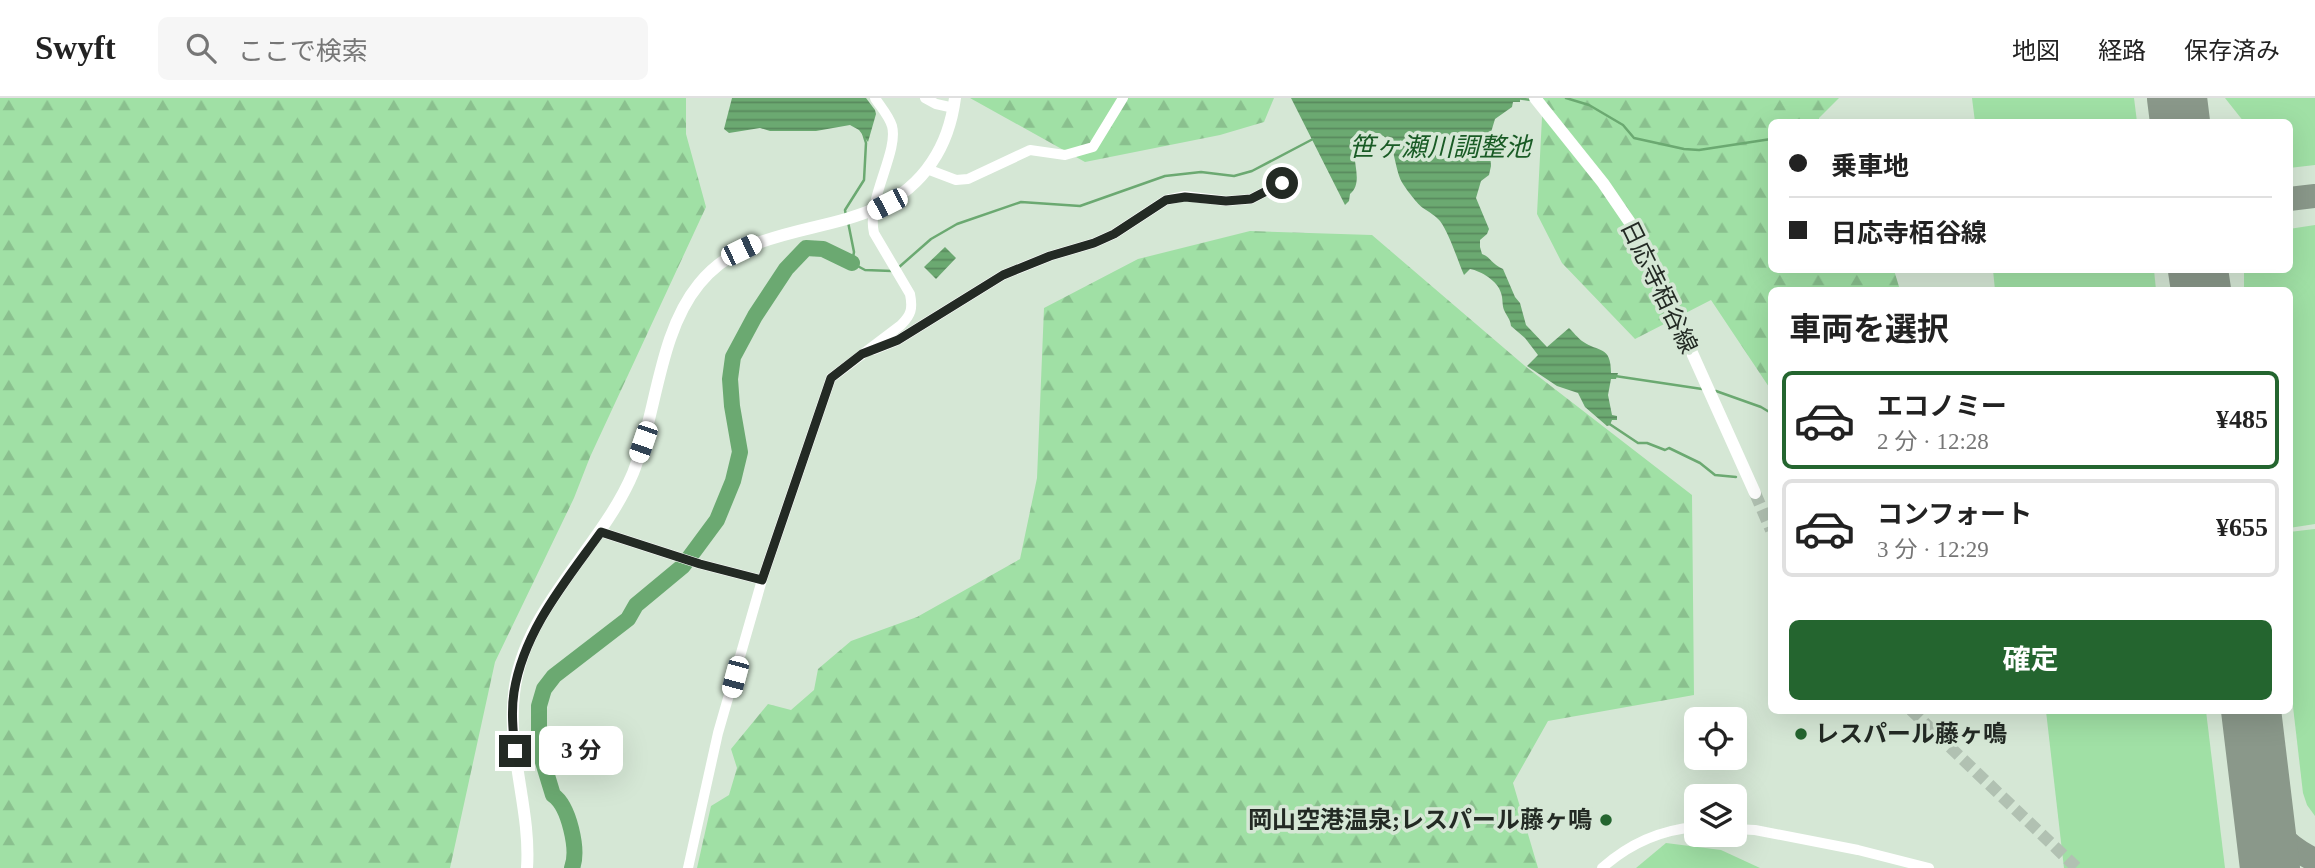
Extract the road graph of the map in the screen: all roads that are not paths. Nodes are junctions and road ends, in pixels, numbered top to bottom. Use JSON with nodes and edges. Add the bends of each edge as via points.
{"nodes":[{"id":1,"x":874,"y":98,"type":"edge"},
{"id":2,"x":925,"y":98,"type":"edge"},
{"id":3,"x":1123,"y":98,"type":"edge"},
{"id":4,"x":1535,"y":98,"type":"edge"},
{"id":5,"x":954,"y":103,"type":"edge"},
{"id":6,"x":927,"y":169,"type":"junction"},
{"id":7,"x":1282,"y":183,"type":"dead end"},
{"id":8,"x":862,"y":354,"type":"junction"},
{"id":9,"x":1755,"y":493,"type":"tunnel mouth"},
{"id":10,"x":601,"y":532,"type":"junction"},
{"id":11,"x":762,"y":580,"type":"junction"},
{"id":12,"x":1684,"y":828,"type":"edge"},
{"id":13,"x":1747,"y":830,"type":"edge"},
{"id":14,"x":527,"y":868,"type":"edge"},
{"id":15,"x":688,"y":868,"type":"edge"},
{"id":16,"x":1602,"y":868,"type":"edge"},
{"id":17,"x":1929,"y":868,"type":"edge"}],
"edges":[{"from":1,"to":8,"type":"street","via":[[894,136],[872,225],[912,305],[901,325]]},
{"from":2,"to":5,"type":"street","via":[[936,104]]},
{"from":3,"to":6,"type":"street","via":[[1093,146],[1065,155],[1030,150],[956,180]]},
{"from":4,"to":9,"type":"main road","name":"日応寺栢谷線","via":[[1603,183],[1639,239]]},
{"from":5,"to":6,"type":"main road","via":[[943,143]]},
{"from":6,"to":10,"type":"main road","via":[[887,204],[856,218],[755,243],[699,283],[675,329],[633,471]]},
{"from":7,"to":8,"type":"street","via":[[1251,199],[1166,200],[1114,234],[1003,275],[898,340]]},
{"from":8,"to":11,"type":"street","via":[[831,378]]},
{"from":10,"to":11,"type":"street"},
{"from":10,"to":14,"type":"main road","via":[[546,608],[522,659],[514,693],[512,723]]},
{"from":11,"to":15,"type":"street","via":[[718,733]]},
{"from":12,"to":16,"type":"street","via":[[1629,847]]},
{"from":13,"to":17,"type":"street"}]}
